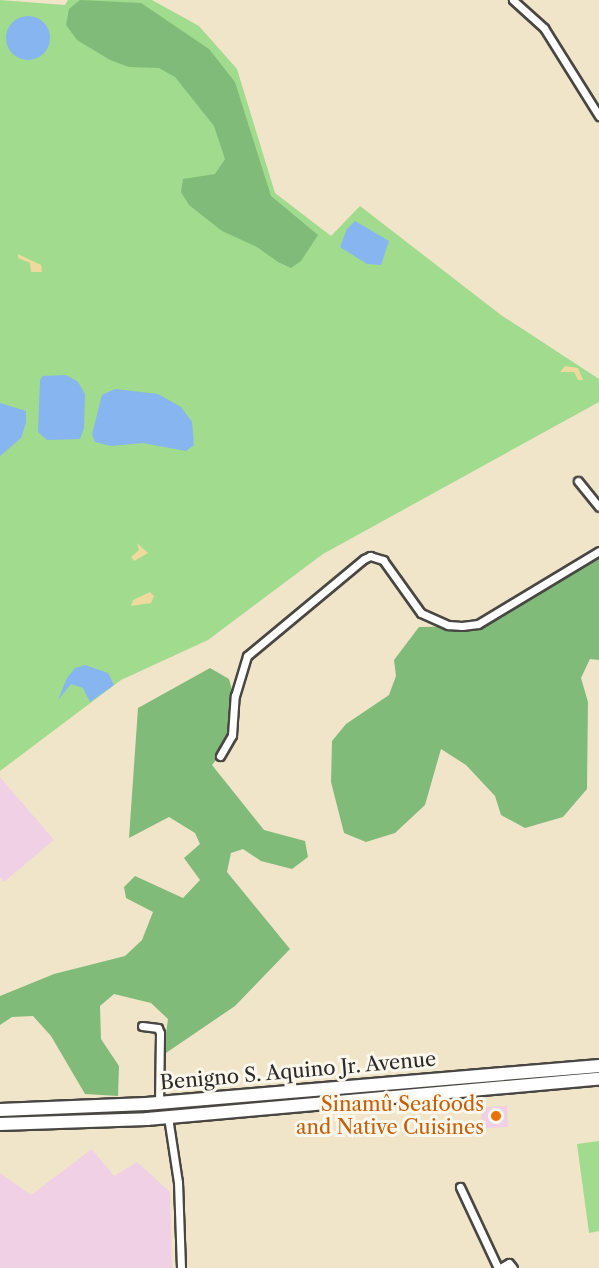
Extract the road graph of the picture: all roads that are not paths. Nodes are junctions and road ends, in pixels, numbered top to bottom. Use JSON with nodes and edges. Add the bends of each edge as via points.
{"nodes":[{"id":1,"x":513,"y":0,"type":"edge"},
{"id":2,"x":599,"y":116,"type":"edge"},
{"id":3,"x":578,"y":481,"type":"dead end"},
{"id":4,"x":599,"y":507,"type":"edge"},
{"id":5,"x":599,"y":551,"type":"edge"},
{"id":6,"x":220,"y":756,"type":"dead end"},
{"id":7,"x":142,"y":1026,"type":"dead end"},
{"id":8,"x":599,"y":1066,"type":"edge"},
{"id":9,"x":599,"y":1079,"type":"edge"},
{"id":10,"x":404,"y":1082,"type":"junction"},
{"id":11,"x":405,"y":1097,"type":"junction"},
{"id":12,"x":159,"y":1102,"type":"junction"},
{"id":13,"x":0,"y":1110,"type":"edge"},
{"id":14,"x":168,"y":1117,"type":"junction"},
{"id":15,"x":0,"y":1124,"type":"edge"},
{"id":16,"x":460,"y":1187,"type":"dead end"},
{"id":17,"x":511,"y":1266,"type":"edge"},
{"id":18,"x":181,"y":1268,"type":"edge"},
{"id":19,"x":499,"y":1268,"type":"edge"}],
"edges":[{"from":1,"to":2,"type":"street","via":[[544,28]]},
{"from":3,"to":4,"type":"street"},
{"from":5,"to":6,"type":"street","via":[[478,624],[462,626],[448,625],[421,613],[383,560],[370,556],[364,559],[248,656],[235,696],[232,735]]},
{"from":7,"to":12,"type":"street","via":[[158,1028],[160,1033]]},
{"from":8,"to":10,"type":"main road","name":"Benigno S. Aquino Jr. Avenue"},
{"from":9,"to":11,"type":"main road","name":"Benigno S. Aquino Jr. Avenue"},
{"from":10,"to":11,"type":"main road"},
{"from":10,"to":12,"type":"main road","name":"Benigno S. Aquino Jr. Avenue"},
{"from":11,"to":14,"type":"main road","name":"Benigno S. Aquino Jr. Avenue"},
{"from":12,"to":13,"type":"main road","name":"Benigno S. Aquino Jr. Avenue"},
{"from":14,"to":15,"type":"main road","name":"Benigno S. Aquino Jr. Avenue"},
{"from":14,"to":18,"type":"street","via":[[179,1198]]},
{"from":16,"to":19,"type":"street"},
{"from":17,"to":19,"type":"street"}]}
